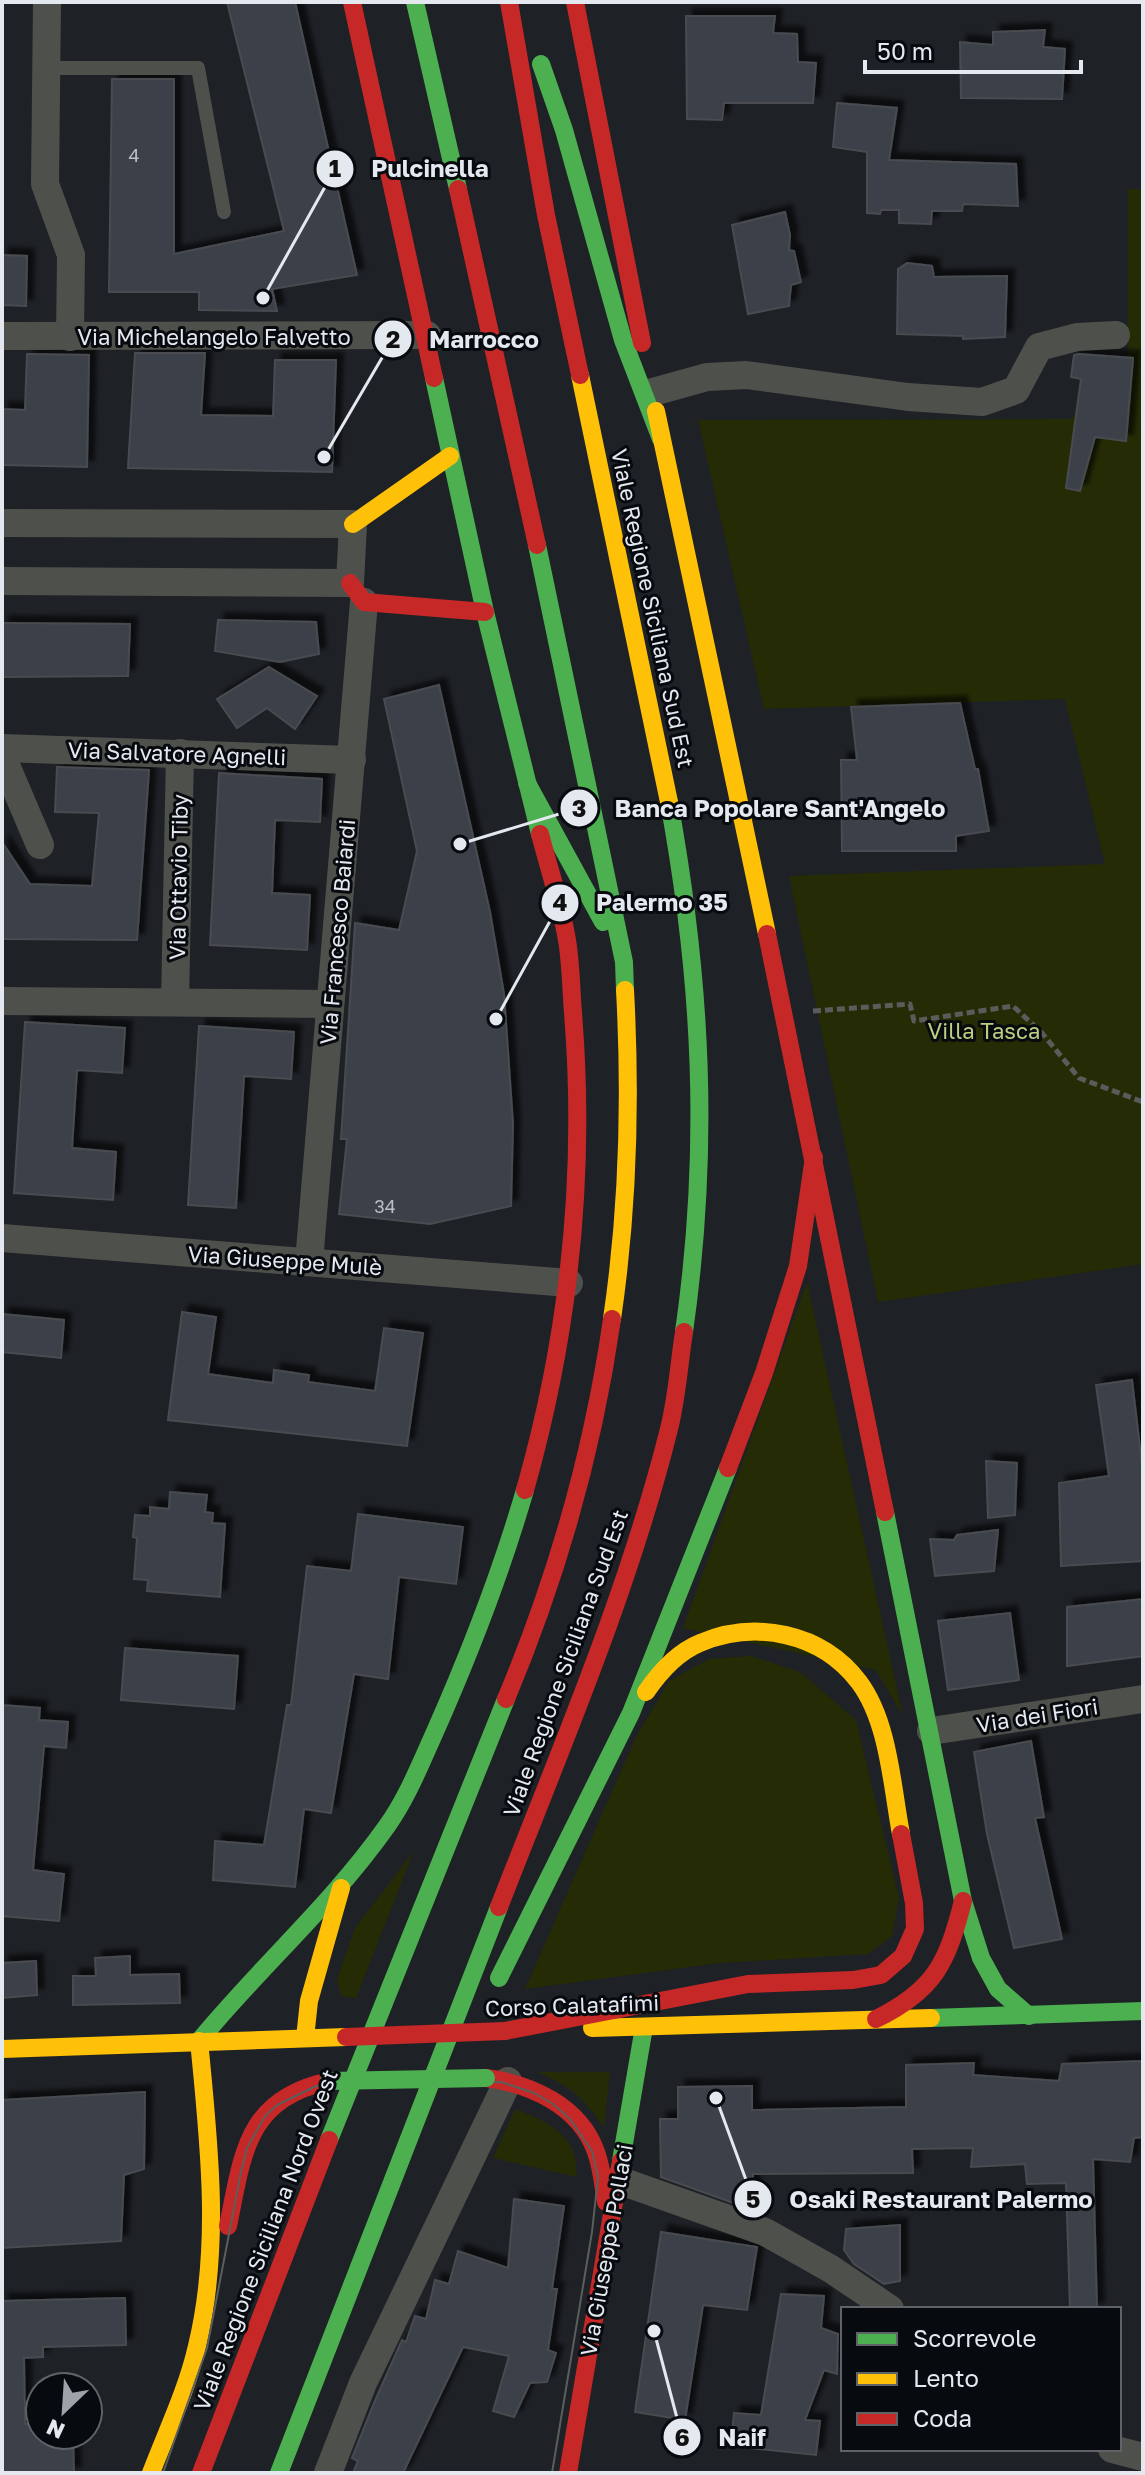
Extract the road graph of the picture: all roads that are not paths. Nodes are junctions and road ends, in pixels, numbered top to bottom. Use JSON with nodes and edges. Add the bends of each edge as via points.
{"nodes":[{"id":1,"x":47,"y":2,"type":"edge"},
{"id":2,"x":352,"y":2,"type":"edge"},
{"id":3,"x":415,"y":2,"type":"edge"},
{"id":4,"x":509,"y":2,"type":"edge"},
{"id":5,"x":519,"y":2,"type":"edge"},
{"id":6,"x":575,"y":2,"type":"edge"},
{"id":7,"x":46,"y":68,"type":"junction"},
{"id":8,"x":224,"y":212,"type":"dead end"},
{"id":9,"x":427,"y":335,"type":"junction"},
{"id":10,"x":1116,"y":335,"type":"dead end"},
{"id":11,"x":2,"y":336,"type":"edge"},
{"id":12,"x":70,"y":337,"type":"junction"},
{"id":13,"x":653,"y":392,"type":"junction"},
{"id":14,"x":661,"y":439,"type":"junction"},
{"id":15,"x":450,"y":456,"type":"junction"},
{"id":16,"x":2,"y":523,"type":"edge"},
{"id":17,"x":353,"y":524,"type":"junction"},
{"id":18,"x":2,"y":581,"type":"edge"},
{"id":19,"x":357,"y":592,"type":"junction"},
{"id":20,"x":485,"y":612,"type":"junction"},
{"id":21,"x":2,"y":748,"type":"edge"},
{"id":22,"x":180,"y":753,"type":"junction"},
{"id":23,"x":2,"y":756,"type":"edge"},
{"id":24,"x":352,"y":760,"type":"junction"},
{"id":25,"x":527,"y":783,"type":"junction"},
{"id":26,"x":40,"y":845,"type":"dead end"},
{"id":27,"x":624,"y":962,"type":"junction"},
{"id":28,"x":2,"y":1001,"type":"edge"},
{"id":29,"x":175,"y":1002,"type":"junction"},
{"id":30,"x":330,"y":1004,"type":"junction"},
{"id":31,"x":814,"y":1157,"type":"junction"},
{"id":32,"x":2,"y":1238,"type":"edge"},
{"id":33,"x":309,"y":1262,"type":"junction"},
{"id":34,"x":569,"y":1283,"type":"junction"},
{"id":35,"x":1143,"y":1699,"type":"edge"},
{"id":36,"x":631,"y":1713,"type":"junction"},
{"id":37,"x":931,"y":1731,"type":"junction"},
{"id":38,"x":343,"y":1882,"type":"junction"},
{"id":39,"x":963,"y":1901,"type":"junction"},
{"id":40,"x":492,"y":1991,"type":"dead end"},
{"id":41,"x":1143,"y":2011,"type":"edge"},
{"id":42,"x":1029,"y":2016,"type":"junction"},
{"id":43,"x":478,"y":2019,"type":"dead end"},
{"id":44,"x":874,"y":2021,"type":"junction"},
{"id":45,"x":375,"y":2024,"type":"joint"},
{"id":46,"x":644,"y":2027,"type":"junction"},
{"id":47,"x":505,"y":2031,"type":"junction"},
{"id":48,"x":305,"y":2038,"type":"junction"},
{"id":49,"x":199,"y":2041,"type":"junction"},
{"id":50,"x":2,"y":2049,"type":"edge"},
{"id":51,"x":497,"y":2080,"type":"junction"},
{"id":52,"x":618,"y":2180,"type":"junction"},
{"id":53,"x":392,"y":2187,"type":"junction"},
{"id":54,"x":610,"y":2221,"type":"junction"},
{"id":55,"x":887,"y":2307,"type":"edge"},
{"id":56,"x":201,"y":2330,"type":"junction"},
{"id":57,"x":1120,"y":2451,"type":"edge"},
{"id":58,"x":1143,"y":2457,"type":"edge"},
{"id":59,"x":151,"y":2473,"type":"edge"},
{"id":60,"x":201,"y":2473,"type":"edge"},
{"id":61,"x":279,"y":2473,"type":"edge"},
{"id":62,"x":328,"y":2473,"type":"edge"},
{"id":63,"x":568,"y":2473,"type":"edge"}],
"edges":[{"from":1,"to":7,"type":"street"},
{"from":2,"to":9,"type":"main road"},
{"from":3,"to":27,"type":"main road","name":"Viale Regione Siciliana Sud Est","via":[[512,422]]},
{"from":4,"to":53,"type":"main road","name":"Viale Regione Siciliana Sud Est","via":[[546,215],[686,893],[698,1012],[698,1201],[670,1426],[640,1533]]},
{"from":5,"to":14,"type":"main road","via":[[564,130],[623,340]]},
{"from":6,"to":13,"type":"main road","name":"Viale Regione Siciliana Sud Est"},
{"from":7,"to":8,"type":"lane","via":[[198,68]]},
{"from":7,"to":12,"type":"street","via":[[45,184],[71,255]]},
{"from":9,"to":12,"type":"street","name":"Via Michelangelo Falvetto"},
{"from":9,"to":15,"type":"main road"},
{"from":10,"to":13,"type":"street","via":[[1077,337],[1039,347],[1016,390],[982,402],[746,375],[707,377]]},
{"from":11,"to":12,"type":"street","name":"Via Michelangelo Falvetto"},
{"from":13,"to":14,"type":"main road","name":"Viale Regione Siciliana Sud Est"},
{"from":14,"to":31,"type":"main road","name":"Viale Regione Siciliana Sud Est"},
{"from":15,"to":17,"type":"main road"},
{"from":15,"to":20,"type":"main road"},
{"from":16,"to":17,"type":"street"},
{"from":17,"to":19,"type":"street","name":"Via Francesco Baiardi"},
{"from":18,"to":19,"type":"street"},
{"from":19,"to":20,"type":"main road"},
{"from":19,"to":24,"type":"street","name":"Via Francesco Baiardi"},
{"from":20,"to":25,"type":"main road"},
{"from":21,"to":22,"type":"street","name":"Via Salvatore Agnelli"},
{"from":22,"to":24,"type":"street","name":"Via Salvatore Agnelli"},
{"from":22,"to":29,"type":"street","name":"Via Ottavio Tiby"},
{"from":23,"to":26,"type":"street"},
{"from":24,"to":30,"type":"street","name":"Via Francesco Baiardi"},
{"from":25,"to":27,"type":"main road"},
{"from":25,"to":34,"type":"main road","via":[[567,940],[578,1076]]},
{"from":27,"to":45,"type":"main road","name":"Viale Regione Siciliana Sud Est","via":[[627,1158],[599,1408],[546,1601]]},
{"from":28,"to":29,"type":"street"},
{"from":29,"to":30,"type":"street"},
{"from":30,"to":33,"type":"street","name":"Via Francesco Baiardi"},
{"from":31,"to":36,"type":"main road","via":[[798,1266],[764,1373]]},
{"from":31,"to":37,"type":"main road","name":"Viale Regione Siciliana Sud Est"},
{"from":32,"to":33,"type":"street","name":"Via Giuseppe Mulè"},
{"from":33,"to":34,"type":"street","name":"Via Giuseppe Mulè"},
{"from":34,"to":38,"type":"main road","via":[[545,1419],[506,1553],[412,1782],[388,1825]]},
{"from":35,"to":37,"type":"street","name":"Via dei Fiori"},
{"from":36,"to":40,"type":"main road"},
{"from":36,"to":47,"type":"main road","via":[[661,1671],[697,1644],[740,1631],[785,1633],[826,1651],[859,1682],[880,1721],[915,1929],[903,1956],[881,1975],[748,1984]]},
{"from":37,"to":39,"type":"main road","name":"Viale Regione Siciliana Sud Est"},
{"from":38,"to":48,"type":"main road","via":[[309,2001]]},
{"from":38,"to":49,"type":"main road"},
{"from":39,"to":42,"type":"main road","name":"Viale Regione Siciliana Sud Est","via":[[981,1958],[998,1989]]},
{"from":39,"to":44,"type":"main road","name":"Viale Regione Siciliana Sud Est","via":[[940,1967],[919,1995]]},
{"from":41,"to":42,"type":"main road","name":"Corso Calatafimi"},
{"from":42,"to":44,"type":"main road","name":"Corso Calatafimi"},
{"from":43,"to":53,"type":"main road"},
{"from":44,"to":46,"type":"main road","name":"Corso Calatafimi"},
{"from":45,"to":60,"type":"main road","name":"Viale Regione Siciliana Nord Ovest"},
{"from":46,"to":47,"type":"main road","name":"Corso Calatafimi"},
{"from":46,"to":52,"type":"main road","name":"Via Giuseppe Pollaci"},
{"from":47,"to":48,"type":"main road","name":"Corso Calatafimi","bridge":true},
{"from":48,"to":49,"type":"main road","name":"Corso Calatafimi"},
{"from":49,"to":50,"type":"main road","name":"Corso Calatafimi"},
{"from":49,"to":56,"type":"main road","name":"Viale Regione Siciliana Nord Ovest","via":[[212,2202]]},
{"from":51,"to":54,"type":"main road","via":[[557,2102],[586,2133],[595,2149]]},
{"from":51,"to":56,"type":"main road","bridge":true,"via":[[329,2081],[276,2103],[246,2146]]},
{"from":51,"to":62,"type":"street"},
{"from":52,"to":54,"type":"main road","name":"Via Giuseppe Pollaci"},
{"from":52,"to":55,"type":"street","via":[[765,2232]]},
{"from":53,"to":61,"type":"main road"},
{"from":54,"to":63,"type":"main road","name":"Via Giuseppe Pollaci"},
{"from":56,"to":59,"type":"main road","name":"Viale Regione Siciliana Nord Ovest"},
{"from":57,"to":58,"type":"street"}]}
